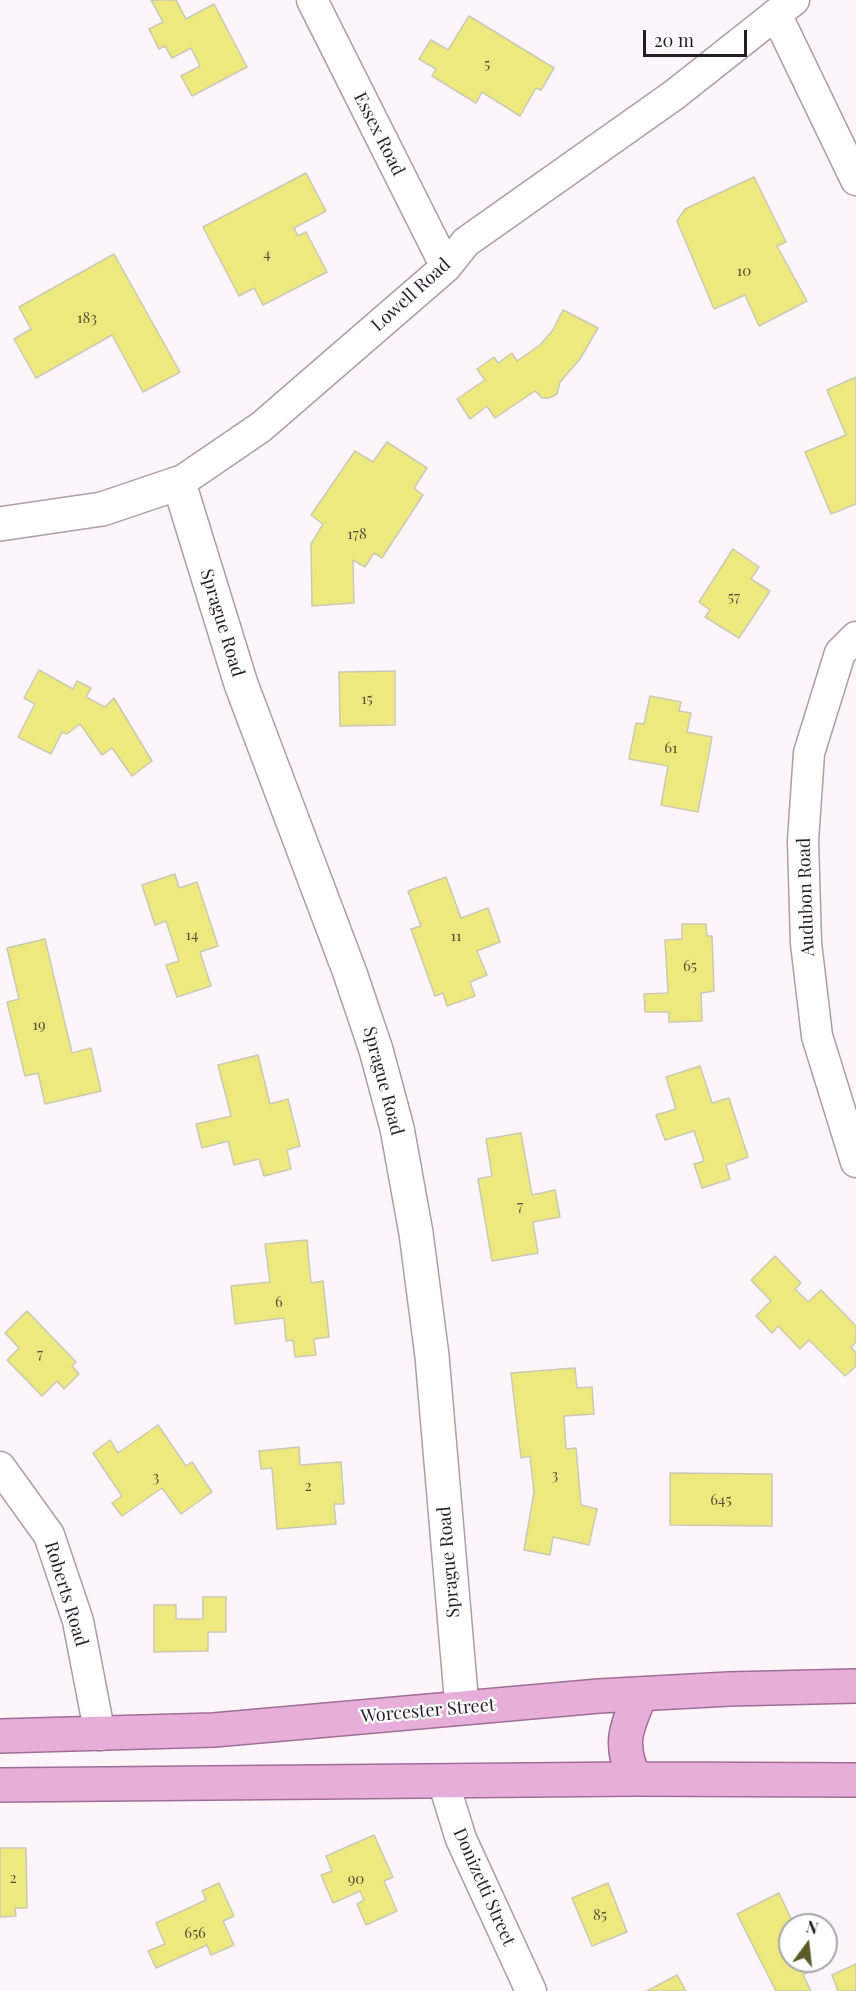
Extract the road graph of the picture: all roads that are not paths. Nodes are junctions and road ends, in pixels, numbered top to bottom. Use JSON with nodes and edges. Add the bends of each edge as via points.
{"nodes":[{"id":1,"x":312,"y":0,"type":"edge"},
{"id":2,"x":785,"y":7,"type":"edge"},
{"id":3,"x":856,"y":180,"type":"edge"},
{"id":4,"x":446,"y":267,"type":"junction"},
{"id":5,"x":179,"y":483,"type":"junction"},
{"id":6,"x":0,"y":524,"type":"edge"},
{"id":7,"x":856,"y":637,"type":"edge"},
{"id":8,"x":856,"y":1162,"type":"edge"},
{"id":9,"x":0,"y":1467,"type":"edge"},
{"id":10,"x":856,"y":1686,"type":"edge"},
{"id":11,"x":641,"y":1694,"type":"junction"},
{"id":12,"x":462,"y":1707,"type":"junction"},
{"id":13,"x":100,"y":1735,"type":"junction"},
{"id":14,"x":0,"y":1736,"type":"edge"},
{"id":15,"x":635,"y":1779,"type":"junction"},
{"id":16,"x":856,"y":1780,"type":"edge"},
{"id":17,"x":443,"y":1781,"type":"junction"},
{"id":18,"x":0,"y":1785,"type":"edge"},
{"id":19,"x":531,"y":1991,"type":"edge"}],
"edges":[{"from":1,"to":4,"type":"street","name":"Essex Road"},
{"from":2,"to":3,"type":"street"},
{"from":2,"to":4,"type":"street","name":"Lowell Road","via":[[674,95],[466,242]]},
{"from":4,"to":5,"type":"street","name":"Lowell Road","via":[[261,427]]},
{"from":5,"to":6,"type":"street","name":"Lowell Road","via":[[102,509]]},
{"from":5,"to":12,"type":"street","name":"Sprague Road","via":[[241,684],[350,973],[397,1128],[430,1344]]},
{"from":7,"to":8,"type":"street","name":"Audubon Road","via":[[840,653],[808,753],[803,841],[806,943],[817,1036]]},
{"from":9,"to":13,"type":"street","name":"Roberts Road","via":[[49,1535],[78,1622]]},
{"from":10,"to":11,"type":"highway","name":"Worcester Street"},
{"from":11,"to":12,"type":"highway","name":"Worcester Street"},
{"from":11,"to":15,"type":"highway","via":[[624,1741]]},
{"from":12,"to":13,"type":"highway","name":"Worcester Street","via":[[214,1730]]},
{"from":13,"to":14,"type":"highway","name":"Worcester Street"},
{"from":15,"to":16,"type":"highway"},
{"from":15,"to":17,"type":"highway"},
{"from":17,"to":18,"type":"highway"},
{"from":17,"to":19,"type":"street","name":"Donizetti Street","via":[[461,1839]]}]}
